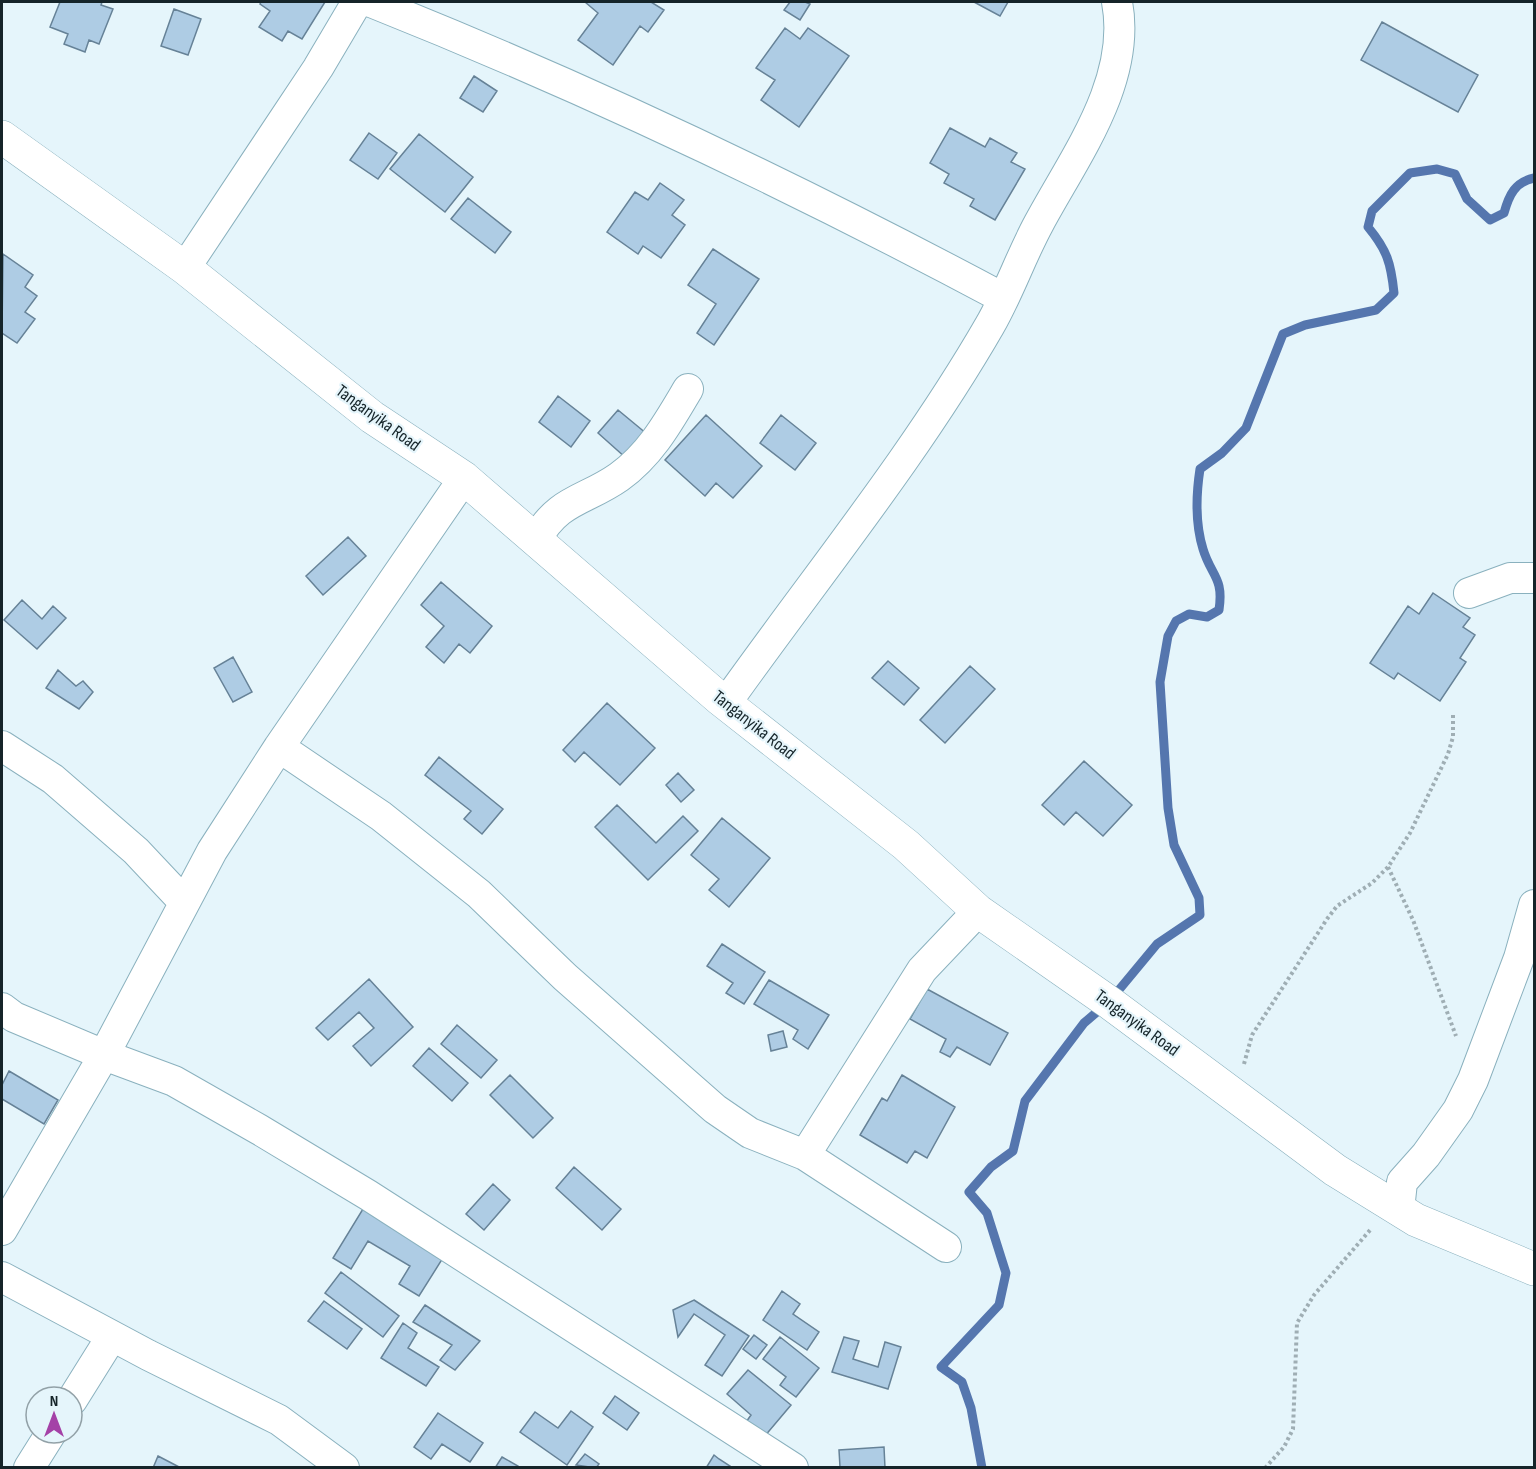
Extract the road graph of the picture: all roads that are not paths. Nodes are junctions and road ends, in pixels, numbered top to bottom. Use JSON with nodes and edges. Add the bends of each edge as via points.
{"nodes":[{"id":1,"x":357,"y":2,"type":"edge"},
{"id":2,"x":371,"y":2,"type":"edge"},
{"id":3,"x":1117,"y":2,"type":"edge"},
{"id":4,"x":2,"y":136,"type":"edge"},
{"id":5,"x":185,"y":268,"type":"junction"},
{"id":6,"x":1003,"y":298,"type":"junction"},
{"id":7,"x":688,"y":389,"type":"dead end"},
{"id":8,"x":464,"y":478,"type":"junction"},
{"id":9,"x":536,"y":540,"type":"junction"},
{"id":10,"x":1534,"y":578,"type":"edge"},
{"id":11,"x":1468,"y":593,"type":"dead end"},
{"id":12,"x":726,"y":703,"type":"junction"},
{"id":13,"x":2,"y":746,"type":"edge"},
{"id":14,"x":279,"y":747,"type":"junction"},
{"id":15,"x":184,"y":902,"type":"junction"},
{"id":16,"x":1534,"y":905,"type":"edge"},
{"id":17,"x":978,"y":911,"type":"junction"},
{"id":18,"x":2,"y":1008,"type":"edge"},
{"id":19,"x":104,"y":1055,"type":"junction"},
{"id":20,"x":806,"y":1155,"type":"junction"},
{"id":21,"x":1399,"y":1210,"type":"junction"},
{"id":22,"x":2,"y":1230,"type":"edge"},
{"id":23,"x":946,"y":1247,"type":"dead end"},
{"id":24,"x":1534,"y":1269,"type":"edge"},
{"id":25,"x":2,"y":1277,"type":"edge"},
{"id":26,"x":112,"y":1336,"type":"junction"},
{"id":27,"x":81,"y":1385,"type":"edge"},
{"id":28,"x":43,"y":1445,"type":"edge"},
{"id":29,"x":29,"y":1467,"type":"edge"},
{"id":30,"x":344,"y":1467,"type":"edge"},
{"id":31,"x":793,"y":1467,"type":"edge"}],
"edges":[{"from":1,"to":5,"type":"street"},
{"from":2,"to":6,"type":"street","via":[[660,125]]},
{"from":3,"to":6,"type":"street","via":[[1119,44],[1102,106]]},
{"from":4,"to":5,"type":"street","name":"Tanganyika Road"},
{"from":5,"to":8,"type":"street","name":"Tanganyika Road","via":[[372,417]]},
{"from":6,"to":12,"type":"street","via":[[991,324],[915,441]]},
{"from":7,"to":9,"type":"street","via":[[656,442],[635,463],[619,477],[560,509],[546,521]]},
{"from":8,"to":9,"type":"street","name":"Tanganyika Road"},
{"from":8,"to":14,"type":"street"},
{"from":9,"to":12,"type":"street","name":"Tanganyika Road"},
{"from":10,"to":11,"type":"street","via":[[1510,578]]},
{"from":12,"to":17,"type":"street","name":"Tanganyika Road","via":[[906,845]]},
{"from":13,"to":15,"type":"street","via":[[53,778],[136,851]]},
{"from":14,"to":15,"type":"street"},
{"from":14,"to":20,"type":"street","via":[[381,816],[479,894],[565,977],[715,1109],[750,1132]]},
{"from":15,"to":19,"type":"street"},
{"from":16,"to":21,"type":"street","via":[[1519,958],[1473,1080],[1458,1110],[1402,1182]]},
{"from":17,"to":20,"type":"street","via":[[922,970]]},
{"from":17,"to":21,"type":"street","name":"Tanganyika Road","via":[[1335,1170]]},
{"from":18,"to":19,"type":"street"},
{"from":19,"to":22,"type":"street"},
{"from":19,"to":31,"type":"street","via":[[174,1081],[300,1154]]},
{"from":20,"to":23,"type":"street"},
{"from":21,"to":24,"type":"street","name":"Tanganyika Road"},
{"from":25,"to":26,"type":"street"},
{"from":26,"to":27,"type":"street"},
{"from":26,"to":30,"type":"street","via":[[279,1420]]},
{"from":28,"to":29,"type":"street"}]}
